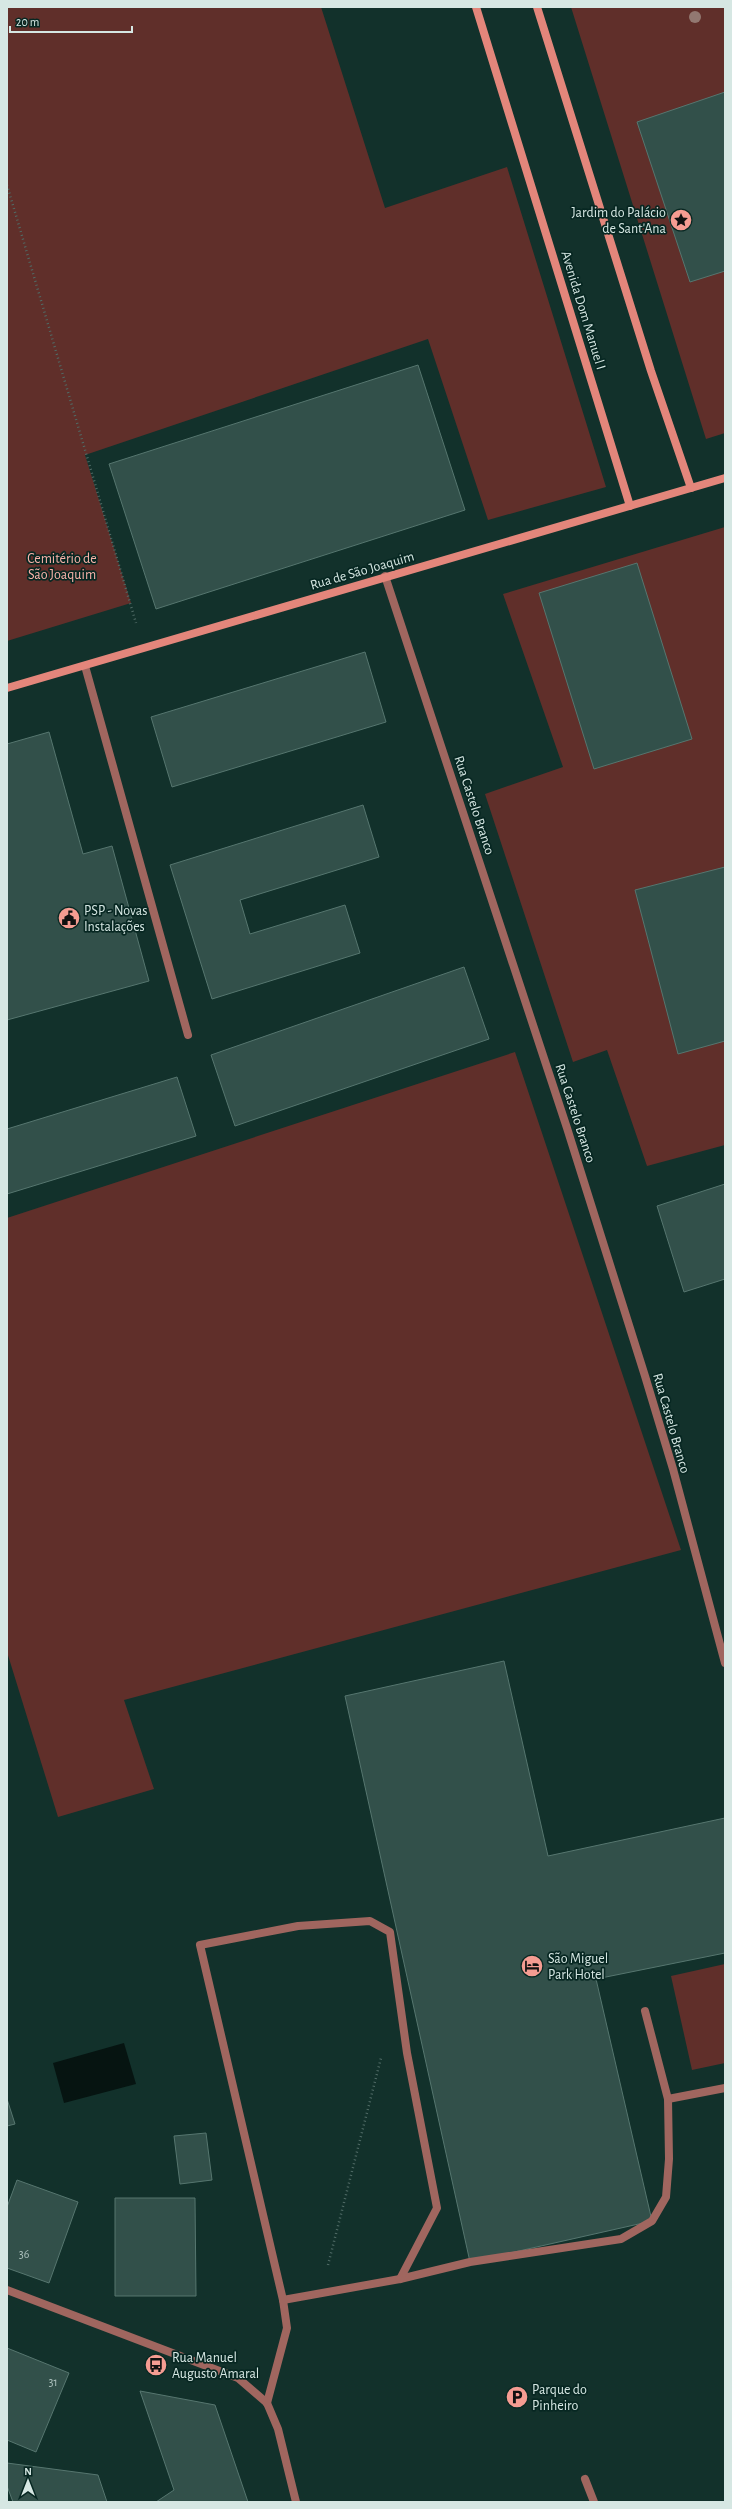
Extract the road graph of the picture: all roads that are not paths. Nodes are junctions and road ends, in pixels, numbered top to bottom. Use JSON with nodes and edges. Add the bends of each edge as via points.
{"nodes":[{"id":1,"x":476,"y":7,"type":"edge"},
{"id":2,"x":537,"y":7,"type":"edge"},
{"id":3,"x":725,"y":478,"type":"edge"},
{"id":4,"x":692,"y":488,"type":"junction"},
{"id":5,"x":630,"y":506,"type":"junction"},
{"id":6,"x":385,"y":576,"type":"junction"},
{"id":7,"x":85,"y":666,"type":"junction"},
{"id":8,"x":7,"y":688,"type":"edge"},
{"id":9,"x":188,"y":1035,"type":"dead end"},
{"id":10,"x":725,"y":1663,"type":"edge"},
{"id":11,"x":645,"y":2012,"type":"dead end"},
{"id":12,"x":725,"y":2088,"type":"edge"},
{"id":13,"x":668,"y":2098,"type":"junction"},
{"id":14,"x":400,"y":2279,"type":"junction"},
{"id":15,"x":7,"y":2290,"type":"edge"},
{"id":16,"x":282,"y":2300,"type":"junction"},
{"id":17,"x":267,"y":2403,"type":"junction"},
{"id":18,"x":585,"y":2479,"type":"dead end"},
{"id":19,"x":296,"y":2502,"type":"edge"},
{"id":20,"x":594,"y":2502,"type":"edge"}],
"edges":[{"from":1,"to":5,"type":"main road","name":"Avenida Dom Manuel I"},
{"from":2,"to":4,"type":"main road","via":[[651,371]]},
{"from":3,"to":4,"type":"main road","name":"Rua de São Joaquim"},
{"from":4,"to":5,"type":"main road","name":"Rua de São Joaquim"},
{"from":5,"to":6,"type":"main road","name":"Rua de São Joaquim"},
{"from":6,"to":7,"type":"main road","name":"Rua de São Joaquim"},
{"from":6,"to":10,"type":"street","name":"Rua Castelo Branco","via":[[562,1113],[642,1368],[673,1469]]},
{"from":7,"to":8,"type":"main road","name":"Rua de São Joaquim"},
{"from":7,"to":9,"type":"street"},
{"from":11,"to":13,"type":"street"},
{"from":12,"to":13,"type":"street"},
{"from":13,"to":14,"type":"street","via":[[669,2159],[666,2197],[652,2221],[621,2239],[470,2262]]},
{"from":14,"to":16,"type":"street"},
{"from":14,"to":16,"type":"street","via":[[437,2208],[407,2053],[390,1932],[370,1921],[298,1926],[200,1945]]},
{"from":15,"to":17,"type":"street","via":[[238,2378]]},
{"from":16,"to":17,"type":"street","via":[[287,2328]]},
{"from":17,"to":19,"type":"street","via":[[278,2429]]},
{"from":18,"to":20,"type":"street"}]}
